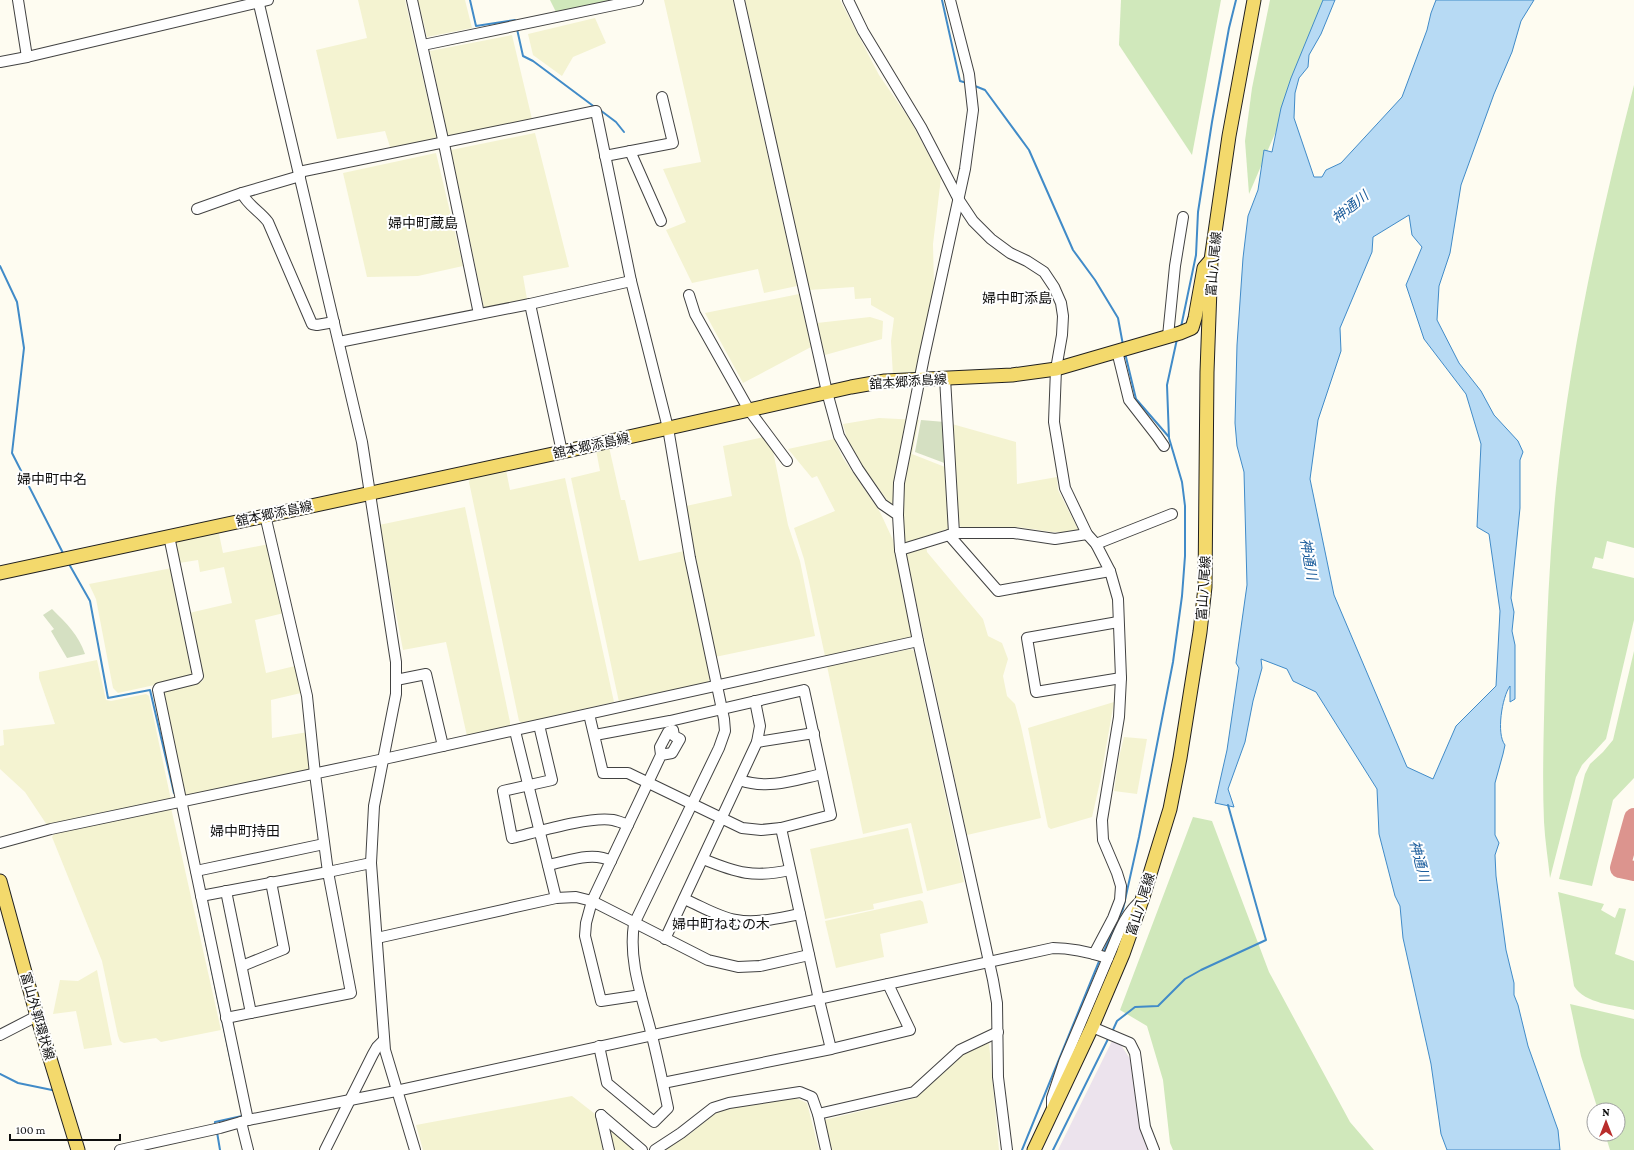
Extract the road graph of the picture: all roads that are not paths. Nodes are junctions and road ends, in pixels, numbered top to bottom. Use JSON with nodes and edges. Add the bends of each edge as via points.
{"nodes":[{"id":1,"x":18,"y":0,"type":"edge"},
{"id":2,"x":412,"y":0,"type":"edge"},
{"id":3,"x":638,"y":0,"type":"edge"},
{"id":4,"x":738,"y":0,"type":"edge"},
{"id":5,"x":848,"y":0,"type":"edge"},
{"id":6,"x":950,"y":0,"type":"edge"},
{"id":7,"x":1254,"y":0,"type":"edge"},
{"id":8,"x":261,"y":1,"type":"edge"},
{"id":9,"x":423,"y":45,"type":"junction"},
{"id":10,"x":27,"y":57,"type":"junction"},
{"id":11,"x":0,"y":62,"type":"edge"},
{"id":12,"x":662,"y":97,"type":"dead end"},
{"id":13,"x":444,"y":144,"type":"junction"},
{"id":14,"x":630,"y":151,"type":"junction"},
{"id":15,"x":605,"y":156,"type":"junction"},
{"id":16,"x":299,"y":174,"type":"junction"},
{"id":17,"x":242,"y":193,"type":"junction"},
{"id":18,"x":959,"y":200,"type":"junction"},
{"id":19,"x":197,"y":208,"type":"dead end"},
{"id":20,"x":1183,"y":217,"type":"dead end"},
{"id":21,"x":661,"y":221,"type":"dead end"},
{"id":22,"x":1211,"y":260,"type":"junction"},
{"id":23,"x":630,"y":281,"type":"junction"},
{"id":24,"x":689,"y":295,"type":"dead end"},
{"id":25,"x":530,"y":304,"type":"junction"},
{"id":26,"x":479,"y":314,"type":"junction"},
{"id":27,"x":334,"y":322,"type":"junction"},
{"id":28,"x":1176,"y":334,"type":"junction"},
{"id":29,"x":339,"y":342,"type":"junction"},
{"id":30,"x":1117,"y":351,"type":"junction"},
{"id":31,"x":1056,"y":369,"type":"junction"},
{"id":32,"x":945,"y":378,"type":"junction"},
{"id":33,"x":920,"y":379,"type":"junction"},
{"id":34,"x":827,"y":392,"type":"junction"},
{"id":35,"x":749,"y":410,"type":"junction"},
{"id":36,"x":668,"y":428,"type":"junction"},
{"id":37,"x":1164,"y":446,"type":"dead end"},
{"id":38,"x":562,"y":452,"type":"junction"},
{"id":39,"x":787,"y":461,"type":"dead end"},
{"id":40,"x":370,"y":493,"type":"junction"},
{"id":41,"x":898,"y":514,"type":"junction"},
{"id":42,"x":1172,"y":514,"type":"dead end"},
{"id":43,"x":265,"y":515,"type":"junction"},
{"id":44,"x":952,"y":534,"type":"junction"},
{"id":45,"x":1087,"y":534,"type":"junction"},
{"id":46,"x":169,"y":536,"type":"junction"},
{"id":47,"x":1096,"y":544,"type":"junction"},
{"id":48,"x":900,"y":550,"type":"junction"},
{"id":49,"x":1110,"y":571,"type":"junction"},
{"id":50,"x":0,"y":573,"type":"edge"},
{"id":51,"x":1118,"y":622,"type":"junction"},
{"id":52,"x":918,"y":641,"type":"junction"},
{"id":53,"x":1121,"y":678,"type":"junction"},
{"id":54,"x":396,"y":680,"type":"junction"},
{"id":55,"x":717,"y":686,"type":"junction"},
{"id":56,"x":755,"y":701,"type":"junction"},
{"id":57,"x":721,"y":708,"type":"junction"},
{"id":58,"x":589,"y":714,"type":"junction"},
{"id":59,"x":539,"y":725,"type":"junction"},
{"id":60,"x":672,"y":725,"type":"junction"},
{"id":61,"x":515,"y":731,"type":"junction"},
{"id":62,"x":814,"y":733,"type":"junction"},
{"id":63,"x":595,"y":735,"type":"junction"},
{"id":64,"x":757,"y":742,"type":"junction"},
{"id":65,"x":442,"y":746,"type":"junction"},
{"id":66,"x":384,"y":759,"type":"junction"},
{"id":67,"x":314,"y":774,"type":"junction"},
{"id":68,"x":822,"y":774,"type":"junction"},
{"id":69,"x":740,"y":780,"type":"junction"},
{"id":70,"x":648,"y":782,"type":"junction"},
{"id":71,"x":528,"y":785,"type":"junction"},
{"id":72,"x":182,"y":802,"type":"junction"},
{"id":73,"x":692,"y":803,"type":"junction"},
{"id":74,"x":723,"y":818,"type":"junction"},
{"id":75,"x":628,"y":825,"type":"junction"},
{"id":76,"x":781,"y":828,"type":"junction"},
{"id":77,"x":540,"y":832,"type":"junction"},
{"id":78,"x":0,"y":843,"type":"edge"},
{"id":79,"x":324,"y":844,"type":"junction"},
{"id":80,"x":703,"y":859,"type":"junction"},
{"id":81,"x":611,"y":861,"type":"junction"},
{"id":82,"x":371,"y":863,"type":"junction"},
{"id":83,"x":548,"y":865,"type":"junction"},
{"id":84,"x":196,"y":870,"type":"junction"},
{"id":85,"x":790,"y":870,"type":"junction"},
{"id":86,"x":328,"y":872,"type":"junction"},
{"id":87,"x":0,"y":881,"type":"edge"},
{"id":88,"x":271,"y":882,"type":"junction"},
{"id":89,"x":226,"y":891,"type":"junction"},
{"id":90,"x":201,"y":896,"type":"junction"},
{"id":91,"x":556,"y":898,"type":"junction"},
{"id":92,"x":684,"y":899,"type":"junction"},
{"id":93,"x":1142,"y":900,"type":"junction"},
{"id":94,"x":592,"y":901,"type":"junction"},
{"id":95,"x":800,"y":914,"type":"junction"},
{"id":96,"x":634,"y":924,"type":"junction"},
{"id":97,"x":377,"y":938,"type":"junction"},
{"id":98,"x":665,"y":939,"type":"junction"},
{"id":99,"x":809,"y":956,"type":"junction"},
{"id":100,"x":1101,"y":956,"type":"junction"},
{"id":101,"x":988,"y":962,"type":"junction"},
{"id":102,"x":242,"y":966,"type":"junction"},
{"id":103,"x":888,"y":984,"type":"junction"},
{"id":104,"x":641,"y":995,"type":"junction"},
{"id":105,"x":819,"y":1000,"type":"junction"},
{"id":106,"x":251,"y":1013,"type":"junction"},
{"id":107,"x":37,"y":1016,"type":"junction"},
{"id":108,"x":226,"y":1018,"type":"junction"},
{"id":109,"x":1092,"y":1027,"type":"junction"},
{"id":110,"x":998,"y":1032,"type":"junction"},
{"id":111,"x":0,"y":1035,"type":"edge"},
{"id":112,"x":652,"y":1035,"type":"junction"},
{"id":113,"x":384,"y":1040,"type":"junction"},
{"id":114,"x":599,"y":1046,"type":"junction"},
{"id":115,"x":831,"y":1049,"type":"junction"},
{"id":116,"x":663,"y":1083,"type":"junction"},
{"id":117,"x":396,"y":1091,"type":"junction"},
{"id":118,"x":350,"y":1099,"type":"junction"},
{"id":119,"x":1052,"y":1111,"type":"junction"},
{"id":120,"x":818,"y":1114,"type":"junction"},
{"id":121,"x":245,"y":1121,"type":"junction"},
{"id":122,"x":78,"y":1150,"type":"edge"},
{"id":123,"x":120,"y":1150,"type":"edge"},
{"id":124,"x":248,"y":1150,"type":"edge"},
{"id":125,"x":325,"y":1150,"type":"edge"},
{"id":126,"x":415,"y":1150,"type":"edge"},
{"id":127,"x":609,"y":1150,"type":"edge"},
{"id":128,"x":642,"y":1150,"type":"edge"},
{"id":129,"x":655,"y":1150,"type":"edge"},
{"id":130,"x":826,"y":1150,"type":"edge"},
{"id":131,"x":1007,"y":1150,"type":"edge"},
{"id":132,"x":1034,"y":1150,"type":"edge"},
{"id":133,"x":1154,"y":1150,"type":"edge"}],
"edges":[{"from":1,"to":10,"type":"street"},
{"from":2,"to":9,"type":"street"},
{"from":3,"to":9,"type":"street"},
{"from":4,"to":34,"type":"street"},
{"from":5,"to":18,"type":"street","via":[[863,31],[921,127]]},
{"from":6,"to":18,"type":"street","via":[[969,74],[973,110]]},
{"from":7,"to":22,"type":"main road","name":"富山八尾線","via":[[1229,136]]},
{"from":8,"to":10,"type":"street"},
{"from":8,"to":16,"type":"street"},
{"from":9,"to":13,"type":"street"},
{"from":10,"to":11,"type":"street"},
{"from":12,"to":14,"type":"street","via":[[673,143]]},
{"from":13,"to":15,"type":"street","via":[[596,111]]},
{"from":13,"to":16,"type":"street"},
{"from":13,"to":26,"type":"street"},
{"from":14,"to":15,"type":"street"},
{"from":14,"to":21,"type":"street"},
{"from":15,"to":23,"type":"street"},
{"from":16,"to":17,"type":"street"},
{"from":16,"to":27,"type":"street"},
{"from":17,"to":19,"type":"street"},
{"from":17,"to":27,"type":"street","via":[[245,200],[262,213],[268,222],[312,324]]},
{"from":18,"to":31,"type":"street","via":[[973,221],[991,239],[1044,272],[1054,287],[1063,316]]},
{"from":18,"to":33,"type":"street"},
{"from":20,"to":28,"type":"street","via":[[1175,266]]},
{"from":22,"to":28,"type":"main road","via":[[1204,268],[1192,328]]},
{"from":22,"to":93,"type":"main road","name":"富山八尾線","via":[[1205,587],[1170,809]]},
{"from":23,"to":25,"type":"street"},
{"from":23,"to":36,"type":"street"},
{"from":24,"to":35,"type":"street","via":[[695,314]]},
{"from":25,"to":26,"type":"street"},
{"from":25,"to":38,"type":"street"},
{"from":26,"to":29,"type":"street"},
{"from":27,"to":29,"type":"street"},
{"from":28,"to":30,"type":"main road","name":"舘本郷添島線"},
{"from":29,"to":40,"type":"street","via":[[362,442]]},
{"from":30,"to":31,"type":"main road","name":"舘本郷添島線"},
{"from":30,"to":37,"type":"street","via":[[1129,400]]},
{"from":31,"to":32,"type":"main road","name":"舘本郷添島線","via":[[1012,375]]},
{"from":31,"to":45,"type":"street","via":[[1054,422],[1065,488]]},
{"from":32,"to":33,"type":"main road","name":"舘本郷添島線"},
{"from":32,"to":44,"type":"street"},
{"from":33,"to":34,"type":"main road","name":"舘本郷添島線","via":[[885,381]]},
{"from":33,"to":41,"type":"street","via":[[899,483]]},
{"from":34,"to":35,"type":"main road","name":"舘本郷添島線"},
{"from":34,"to":41,"type":"street","via":[[839,436],[858,469],[882,504]]},
{"from":35,"to":36,"type":"main road","name":"舘本郷添島線"},
{"from":35,"to":39,"type":"street"},
{"from":36,"to":38,"type":"main road","name":"舘本郷添島線"},
{"from":36,"to":55,"type":"street","via":[[690,558]]},
{"from":38,"to":40,"type":"main road","name":"舘本郷添島線"},
{"from":40,"to":43,"type":"main road","name":"舘本郷添島線"},
{"from":40,"to":54,"type":"street","via":[[396,662]]},
{"from":41,"to":48,"type":"street"},
{"from":42,"to":47,"type":"street"},
{"from":43,"to":46,"type":"main road","name":"舘本郷添島線"},
{"from":43,"to":67,"type":"street","via":[[307,696]]},
{"from":44,"to":45,"type":"street","via":[[1014,534],[1055,539]]},
{"from":44,"to":48,"type":"street"},
{"from":44,"to":49,"type":"street","via":[[998,591]]},
{"from":45,"to":47,"type":"street"},
{"from":46,"to":50,"type":"main road","name":"舘本郷添島線"},
{"from":46,"to":72,"type":"street","via":[[198,676],[195,680],[158,690]]},
{"from":47,"to":49,"type":"street"},
{"from":48,"to":52,"type":"street"},
{"from":49,"to":51,"type":"street","via":[[1118,599]]},
{"from":51,"to":53,"type":"street"},
{"from":51,"to":53,"type":"street","via":[[1027,638],[1036,692]]},
{"from":52,"to":55,"type":"street"},
{"from":52,"to":101,"type":"street"},
{"from":53,"to":100,"type":"street","via":[[1119,717],[1102,820],[1104,840],[1121,886],[1120,900]]},
{"from":54,"to":65,"type":"street","via":[[426,674]]},
{"from":54,"to":66,"type":"street","via":[[396,694]]},
{"from":55,"to":57,"type":"street"},
{"from":55,"to":58,"type":"street"},
{"from":56,"to":57,"type":"street"},
{"from":56,"to":62,"type":"street","via":[[804,690]]},
{"from":56,"to":64,"type":"street","via":[[760,726]]},
{"from":57,"to":60,"type":"street"},
{"from":57,"to":73,"type":"street","via":[[725,731]]},
{"from":58,"to":59,"type":"street"},
{"from":58,"to":63,"type":"street"},
{"from":59,"to":61,"type":"street"},
{"from":59,"to":71,"type":"street","via":[[552,780]]},
{"from":60,"to":63,"type":"street"},
{"from":60,"to":70,"type":"street","via":[[660,747],[661,756]]},
{"from":61,"to":65,"type":"street"},
{"from":61,"to":71,"type":"street"},
{"from":62,"to":64,"type":"street"},
{"from":62,"to":68,"type":"street"},
{"from":63,"to":70,"type":"street","via":[[603,773],[628,774]]},
{"from":64,"to":69,"type":"street"},
{"from":65,"to":66,"type":"street"},
{"from":66,"to":67,"type":"street"},
{"from":66,"to":82,"type":"street","via":[[374,806]]},
{"from":67,"to":72,"type":"street"},
{"from":67,"to":79,"type":"street"},
{"from":68,"to":69,"type":"street","via":[[772,784]]},
{"from":68,"to":76,"type":"street","via":[[831,815]]},
{"from":69,"to":74,"type":"street"},
{"from":70,"to":73,"type":"street"},
{"from":70,"to":75,"type":"street"},
{"from":71,"to":77,"type":"street"},
{"from":71,"to":77,"type":"street","via":[[503,792],[512,838]]},
{"from":72,"to":78,"type":"street","via":[[51,829]]},
{"from":72,"to":84,"type":"street"},
{"from":73,"to":74,"type":"street"},
{"from":73,"to":96,"type":"street"},
{"from":74,"to":76,"type":"street","via":[[742,828]]},
{"from":74,"to":80,"type":"street"},
{"from":75,"to":77,"type":"street","via":[[605,819]]},
{"from":75,"to":81,"type":"street"},
{"from":76,"to":85,"type":"street"},
{"from":77,"to":83,"type":"street"},
{"from":79,"to":84,"type":"street"},
{"from":79,"to":86,"type":"street"},
{"from":80,"to":85,"type":"street","via":[[732,871],[751,874],[771,874]]},
{"from":80,"to":92,"type":"street"},
{"from":81,"to":83,"type":"street","via":[[594,856]]},
{"from":81,"to":94,"type":"street"},
{"from":82,"to":86,"type":"street"},
{"from":82,"to":97,"type":"street"},
{"from":83,"to":91,"type":"street"},
{"from":84,"to":90,"type":"street"},
{"from":85,"to":95,"type":"street"},
{"from":86,"to":88,"type":"street"},
{"from":86,"to":106,"type":"street","via":[[351,992]]},
{"from":87,"to":107,"type":"main road","name":"富山外郭環状線"},
{"from":88,"to":89,"type":"street"},
{"from":88,"to":102,"type":"street","via":[[284,949]]},
{"from":89,"to":90,"type":"street"},
{"from":89,"to":102,"type":"street"},
{"from":90,"to":108,"type":"street"},
{"from":91,"to":94,"type":"street","via":[[576,897]]},
{"from":91,"to":97,"type":"street"},
{"from":92,"to":95,"type":"street","via":[[723,917],[737,920],[764,921]]},
{"from":92,"to":98,"type":"street"},
{"from":93,"to":100,"type":"street","via":[[1133,906]]},
{"from":93,"to":109,"type":"main road","name":"富山八尾線","via":[[1123,954]]},
{"from":94,"to":96,"type":"street"},
{"from":94,"to":104,"type":"street","via":[[585,936],[601,1001]]},
{"from":95,"to":99,"type":"street"},
{"from":96,"to":98,"type":"street"},
{"from":96,"to":104,"type":"street","via":[[632,952]]},
{"from":97,"to":113,"type":"street"},
{"from":98,"to":99,"type":"street","via":[[708,960],[738,967],[760,966]]},
{"from":99,"to":105,"type":"street"},
{"from":100,"to":101,"type":"street","via":[[1068,948],[1053,948]]},
{"from":100,"to":119,"type":"street","via":[[1052,1098]]},
{"from":101,"to":103,"type":"street"},
{"from":101,"to":110,"type":"street","via":[[997,1003]]},
{"from":102,"to":106,"type":"street"},
{"from":103,"to":105,"type":"street"},
{"from":103,"to":115,"type":"street","via":[[910,1030]]},
{"from":104,"to":112,"type":"street"},
{"from":105,"to":112,"type":"street"},
{"from":105,"to":115,"type":"street"},
{"from":106,"to":108,"type":"street"},
{"from":107,"to":111,"type":"street"},
{"from":107,"to":122,"type":"main road","name":"富山外郭環状線"},
{"from":108,"to":121,"type":"street"},
{"from":109,"to":119,"type":"main road","name":"富山八尾線"},
{"from":109,"to":133,"type":"street","via":[[1130,1043],[1135,1053],[1146,1127]]},
{"from":110,"to":120,"type":"street","via":[[960,1050],[914,1092]]},
{"from":110,"to":131,"type":"street","via":[[998,1078]]},
{"from":112,"to":114,"type":"street"},
{"from":112,"to":116,"type":"street"},
{"from":113,"to":117,"type":"street"},
{"from":113,"to":118,"type":"street","via":[[377,1047]]},
{"from":114,"to":116,"type":"street","via":[[607,1083],[654,1122],[668,1108]]},
{"from":114,"to":117,"type":"street"},
{"from":115,"to":116,"type":"street"},
{"from":117,"to":118,"type":"street"},
{"from":117,"to":126,"type":"street"},
{"from":118,"to":121,"type":"street"},
{"from":118,"to":125,"type":"street"},
{"from":119,"to":132,"type":"main road","name":"富山八尾線"},
{"from":120,"to":129,"type":"street","via":[[812,1097],[800,1092],[729,1103],[713,1108]]},
{"from":120,"to":130,"type":"street"},
{"from":121,"to":123,"type":"street"},
{"from":121,"to":124,"type":"street"},
{"from":127,"to":128,"type":"street","via":[[601,1115]]}]}
